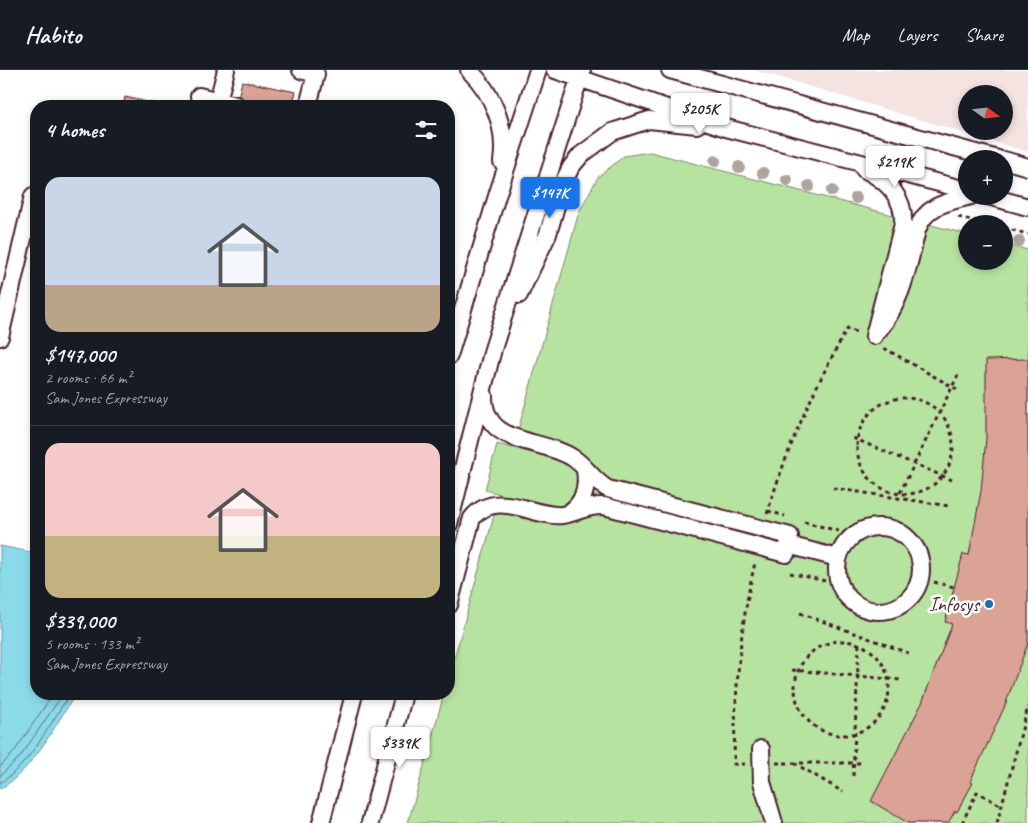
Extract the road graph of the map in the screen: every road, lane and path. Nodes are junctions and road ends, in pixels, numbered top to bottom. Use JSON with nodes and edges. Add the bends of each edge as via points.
{"nodes":[{"id":1,"x":226,"y":70,"type":"edge"},
{"id":2,"x":301,"y":70,"type":"edge"},
{"id":3,"x":469,"y":70,"type":"edge"},
{"id":4,"x":538,"y":70,"type":"edge"},
{"id":5,"x":555,"y":70,"type":"edge"},
{"id":6,"x":670,"y":70,"type":"edge"},
{"id":7,"x":580,"y":75,"type":"edge"},
{"id":8,"x":198,"y":96,"type":"dead end"},
{"id":9,"x":214,"y":100,"type":"edge"},
{"id":10,"x":218,"y":100,"type":"edge"},
{"id":11,"x":310,"y":100,"type":"edge"},
{"id":12,"x":726,"y":128,"type":"junction"},
{"id":13,"x":965,"y":150,"type":"edge"},
{"id":14,"x":832,"y":155,"type":"junction"},
{"id":15,"x":1013,"y":163,"type":"edge"},
{"id":16,"x":1028,"y":167,"type":"edge"},
{"id":17,"x":958,"y":188,"type":"edge"},
{"id":18,"x":497,"y":196,"type":"junction"},
{"id":19,"x":958,"y":200,"type":"edge"},
{"id":20,"x":1013,"y":202,"type":"edge"},
{"id":21,"x":1028,"y":206,"type":"edge"},
{"id":22,"x":30,"y":209,"type":"edge"},
{"id":23,"x":950,"y":215,"type":"dead end"},
{"id":24,"x":958,"y":217,"type":"edge"},
{"id":25,"x":909,"y":228,"type":"junction"},
{"id":26,"x":1013,"y":230,"type":"edge"},
{"id":27,"x":1028,"y":234,"type":"edge"},
{"id":28,"x":455,"y":336,"type":"edge"},
{"id":29,"x":862,"y":336,"type":"dead end"},
{"id":30,"x":0,"y":337,"type":"edge"},
{"id":31,"x":878,"y":345,"type":"dead end"},
{"id":32,"x":493,"y":349,"type":"junction"},
{"id":33,"x":486,"y":375,"type":"junction"},
{"id":34,"x":958,"y":375,"type":"dead end"},
{"id":35,"x":952,"y":386,"type":"junction"},
{"id":36,"x":958,"y":390,"type":"dead end"},
{"id":37,"x":939,"y":413,"type":"junction"},
{"id":38,"x":853,"y":438,"type":"dead end"},
{"id":39,"x":858,"y":440,"type":"junction"},
{"id":40,"x":914,"y":464,"type":"junction"},
{"id":41,"x":585,"y":470,"type":"junction"},
{"id":42,"x":942,"y":476,"type":"junction"},
{"id":43,"x":952,"y":480,"type":"dead end"},
{"id":44,"x":833,"y":488,"type":"dead end"},
{"id":45,"x":899,"y":494,"type":"junction"},
{"id":46,"x":455,"y":500,"type":"edge"},
{"id":47,"x":949,"y":506,"type":"dead end"},
{"id":48,"x":768,"y":511,"type":"junction"},
{"id":49,"x":569,"y":513,"type":"junction"},
{"id":50,"x":785,"y":516,"type":"dead end"},
{"id":51,"x":766,"y":517,"type":"dead end"},
{"id":52,"x":804,"y":522,"type":"dead end"},
{"id":53,"x":854,"y":535,"type":"junction"},
{"id":54,"x":788,"y":545,"type":"junction"},
{"id":55,"x":756,"y":558,"type":"dead end"},
{"id":56,"x":838,"y":558,"type":"junction"},
{"id":57,"x":790,"y":573,"type":"dead end"},
{"id":58,"x":455,"y":581,"type":"edge"},
{"id":59,"x":934,"y":582,"type":"dead end"},
{"id":60,"x":839,"y":584,"type":"junction"},
{"id":61,"x":954,"y":587,"type":"dead end"},
{"id":62,"x":800,"y":613,"type":"dead end"},
{"id":63,"x":859,"y":643,"type":"junction"},
{"id":64,"x":911,"y":654,"type":"dead end"},
{"id":65,"x":792,"y":670,"type":"dead end"},
{"id":66,"x":798,"y":670,"type":"junction"},
{"id":67,"x":858,"y":676,"type":"junction"},
{"id":68,"x":889,"y":679,"type":"junction"},
{"id":69,"x":901,"y":680,"type":"dead end"},
{"id":70,"x":352,"y":700,"type":"edge"},
{"id":71,"x":402,"y":700,"type":"edge"},
{"id":72,"x":1028,"y":707,"type":"edge"},
{"id":73,"x":855,"y":733,"type":"junction"},
{"id":74,"x":761,"y":749,"type":"dead end"},
{"id":75,"x":794,"y":763,"type":"junction"},
{"id":76,"x":854,"y":763,"type":"junction"},
{"id":77,"x":860,"y":763,"type":"dead end"},
{"id":78,"x":752,"y":764,"type":"dead end"},
{"id":79,"x":770,"y":764,"type":"dead end"},
{"id":80,"x":853,"y":776,"type":"dead end"},
{"id":81,"x":843,"y":792,"type":"dead end"},
{"id":82,"x":1002,"y":806,"type":"junction"},
{"id":83,"x":321,"y":823,"type":"edge"},
{"id":84,"x":370,"y":823,"type":"edge"},
{"id":85,"x":774,"y":823,"type":"edge"},
{"id":86,"x":962,"y":823,"type":"edge"},
{"id":87,"x":998,"y":823,"type":"edge"}],
"edges":[{"from":1,"to":10,"type":"street"},
{"from":2,"to":11,"type":"street","via":[[316,74]]},
{"from":3,"to":18,"type":"street","via":[[486,89],[502,130],[504,148]]},
{"from":4,"to":18,"type":"street"},
{"from":5,"to":7,"type":"street"},
{"from":6,"to":13,"type":"street"},
{"from":7,"to":12,"type":"street"},
{"from":7,"to":32,"type":"street"},
{"from":8,"to":9,"type":"street"},
{"from":12,"to":14,"type":"street"},
{"from":12,"to":32,"type":"street","via":[[649,120],[612,132],[581,154],[562,185],[548,234]]},
{"from":14,"to":17,"type":"street"},
{"from":14,"to":25,"type":"street","via":[[873,174],[890,186]]},
{"from":15,"to":16,"type":"street"},
{"from":18,"to":28,"type":"street"},
{"from":19,"to":25,"type":"street","via":[[936,206]]},
{"from":20,"to":21,"type":"street"},
{"from":22,"to":30,"type":"street"},
{"from":23,"to":24,"type":"path"},
{"from":25,"to":25,"type":"street","via":[[874,336],[896,305]]},
{"from":26,"to":27,"type":"path"},
{"from":29,"to":48,"type":"path","via":[[848,328],[833,355],[801,419]]},
{"from":31,"to":35,"type":"path"},
{"from":32,"to":33,"type":"street"},
{"from":33,"to":41,"type":"street","via":[[484,404],[493,426],[571,457]]},
{"from":33,"to":46,"type":"street"},
{"from":34,"to":35,"type":"path"},
{"from":35,"to":36,"type":"path"},
{"from":35,"to":37,"type":"path"},
{"from":37,"to":39,"type":"path","via":[[914,399],[890,401],[867,418]]},
{"from":37,"to":40,"type":"path"},
{"from":37,"to":42,"type":"path","via":[[948,425],[952,443],[951,458]]},
{"from":38,"to":39,"type":"path"},
{"from":39,"to":40,"type":"path"},
{"from":39,"to":45,"type":"path","via":[[859,458],[868,476],[882,488]]},
{"from":40,"to":42,"type":"path"},
{"from":40,"to":45,"type":"path"},
{"from":41,"to":49,"type":"street","via":[[584,497]]},
{"from":41,"to":54,"type":"street","via":[[595,482],[608,489]]},
{"from":42,"to":43,"type":"path"},
{"from":42,"to":45,"type":"path","via":[[920,492]]},
{"from":44,"to":47,"type":"path"},
{"from":48,"to":50,"type":"path"},
{"from":48,"to":51,"type":"path"},
{"from":49,"to":54,"type":"street","via":[[589,506],[604,506]]},
{"from":49,"to":58,"type":"street","via":[[554,514],[501,505],[476,513],[469,525]]},
{"from":52,"to":53,"type":"path"},
{"from":53,"to":56,"type":"street","via":[[845,542]]},
{"from":53,"to":60,"type":"street","via":[[879,526],[905,536],[917,550],[920,560],[917,588],[905,602],[879,611],[852,602]]},
{"from":54,"to":56,"type":"street"},
{"from":55,"to":78,"type":"path","via":[[742,627],[735,705],[734,764]]},
{"from":56,"to":60,"type":"street"},
{"from":57,"to":60,"type":"path"},
{"from":59,"to":61,"type":"path"},
{"from":62,"to":64,"type":"path"},
{"from":63,"to":66,"type":"path","via":[[842,640],[823,644],[807,655]]},
{"from":63,"to":67,"type":"path"},
{"from":63,"to":68,"type":"path","via":[[879,658]]},
{"from":65,"to":66,"type":"path"},
{"from":66,"to":67,"type":"path"},
{"from":66,"to":73,"type":"path","via":[[795,696],[808,721],[828,733]]},
{"from":67,"to":68,"type":"path"},
{"from":67,"to":73,"type":"path"},
{"from":68,"to":69,"type":"path"},
{"from":68,"to":73,"type":"path","via":[[889,694],[883,712],[870,726]]},
{"from":70,"to":83,"type":"street"},
{"from":71,"to":84,"type":"street"},
{"from":72,"to":82,"type":"path"},
{"from":73,"to":76,"type":"path"},
{"from":74,"to":85,"type":"street","via":[[763,788]]},
{"from":75,"to":76,"type":"path"},
{"from":75,"to":79,"type":"path"},
{"from":75,"to":81,"type":"path"},
{"from":76,"to":77,"type":"path"},
{"from":76,"to":80,"type":"path"},
{"from":82,"to":86,"type":"path","via":[[977,792]]},
{"from":82,"to":87,"type":"path"}]}
